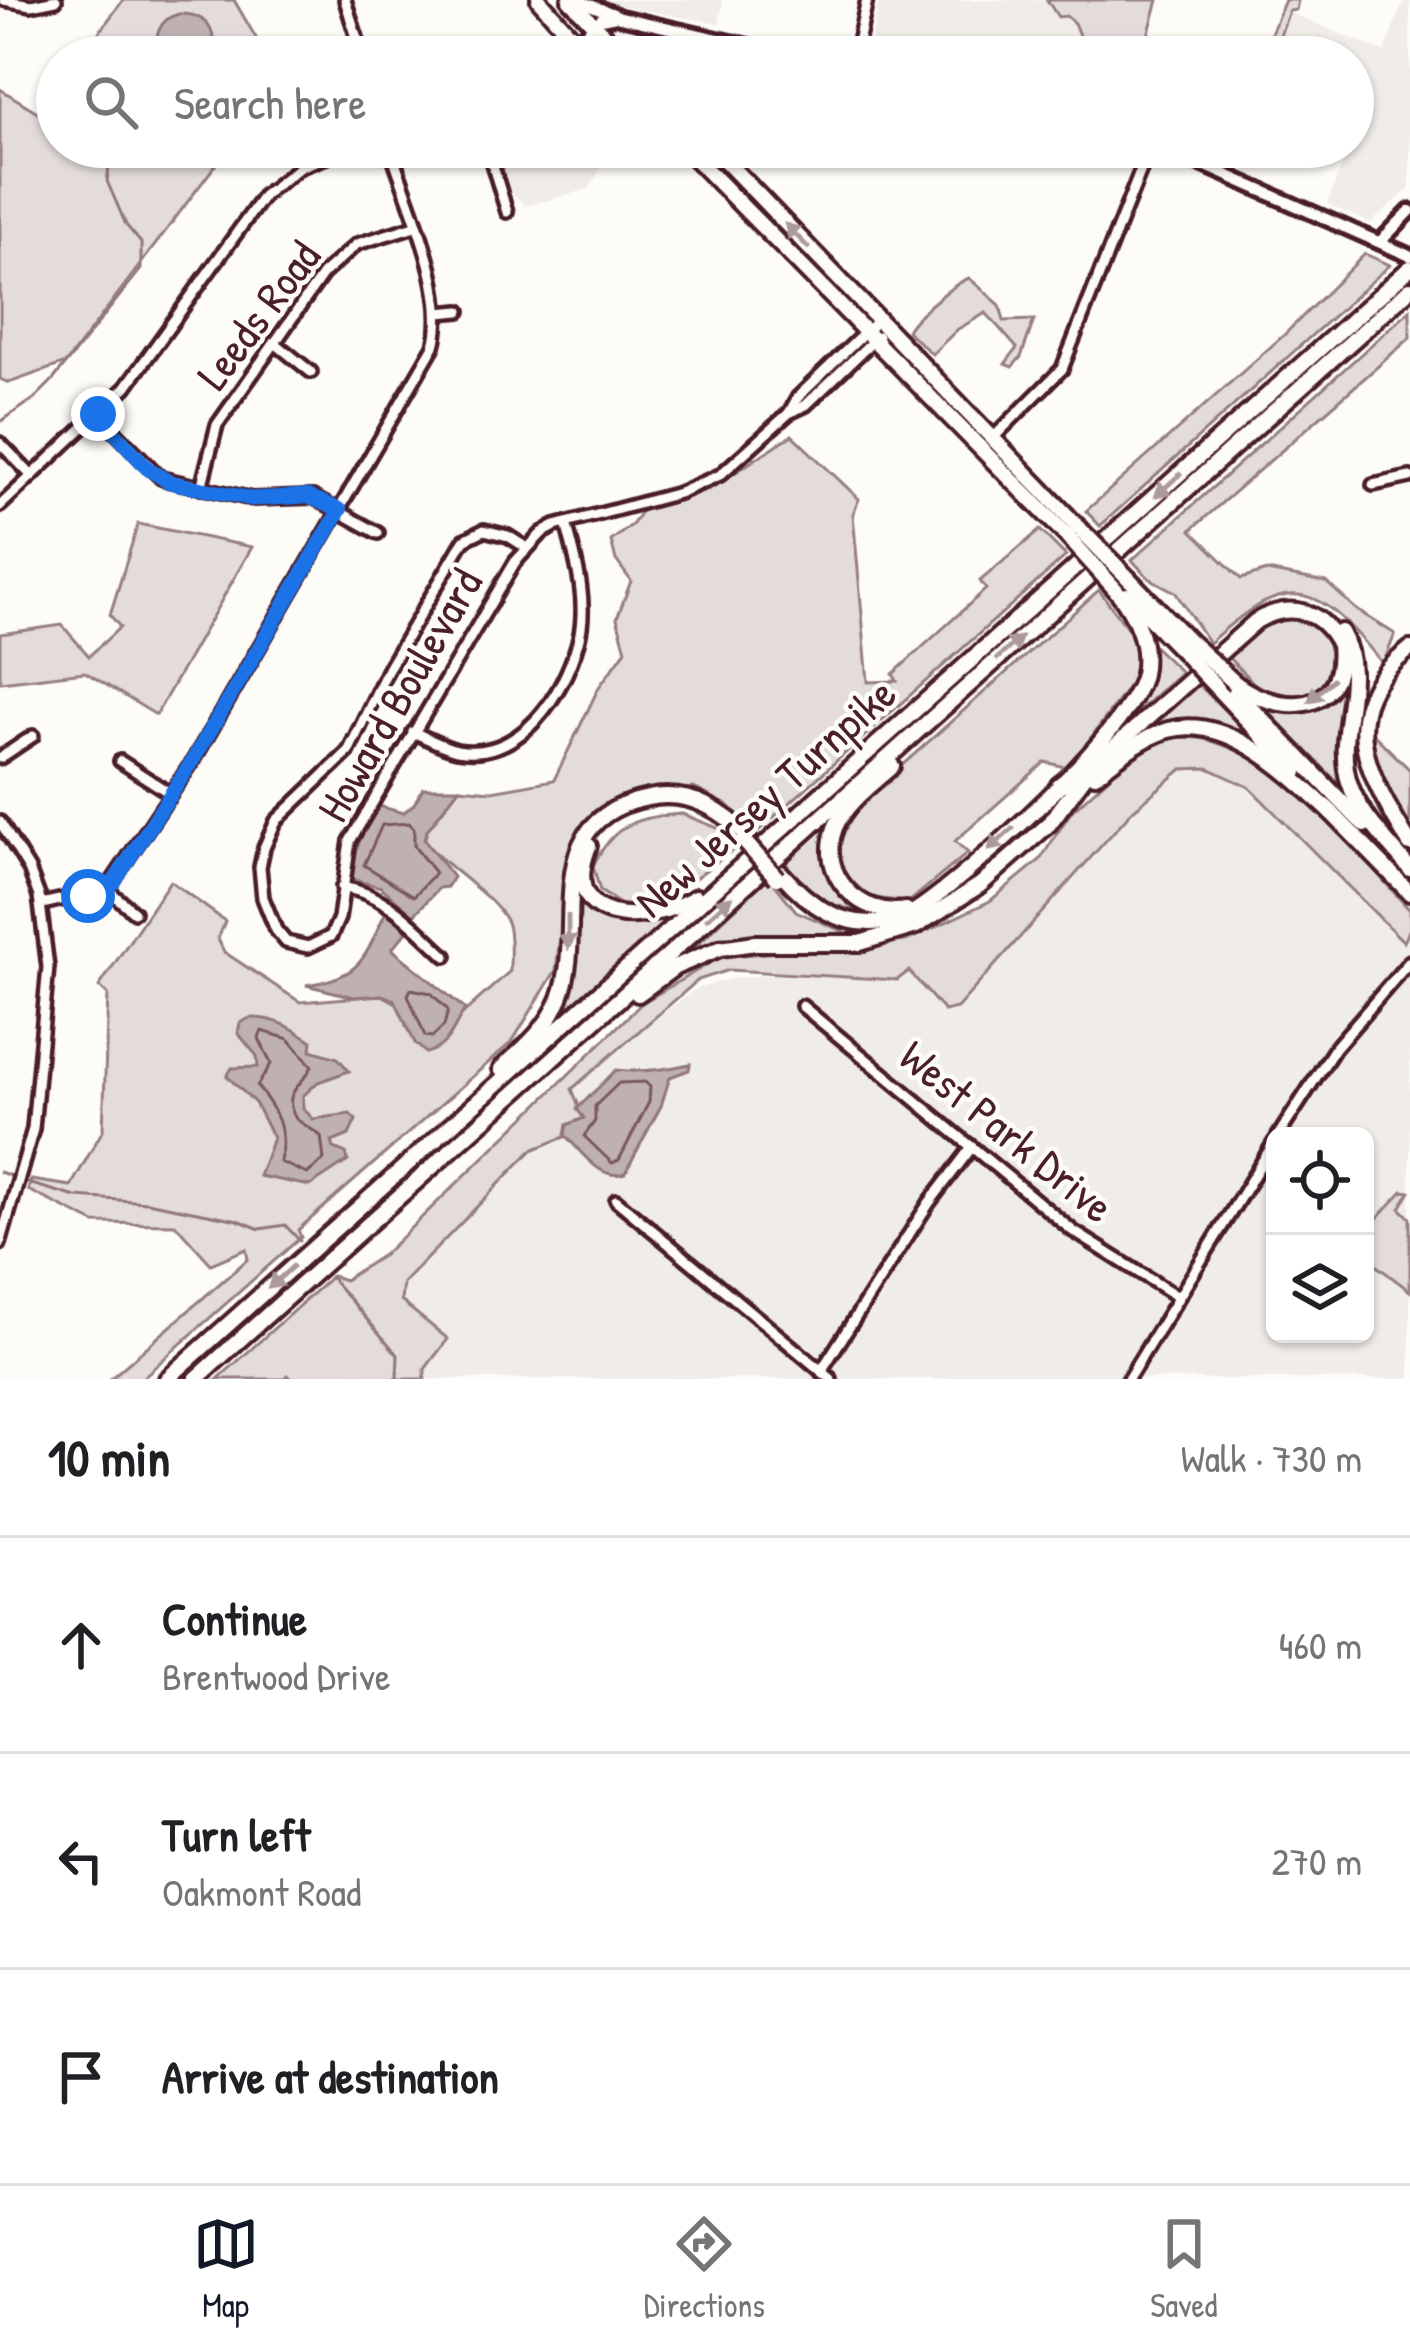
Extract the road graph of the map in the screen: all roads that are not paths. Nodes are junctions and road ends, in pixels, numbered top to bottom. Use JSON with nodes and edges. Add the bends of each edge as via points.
{"nodes":[{"id":1,"x":4,"y":0,"type":"edge"},
{"id":2,"x":56,"y":0,"type":"edge"},
{"id":3,"x":345,"y":0,"type":"edge"},
{"id":4,"x":538,"y":0,"type":"edge"},
{"id":5,"x":574,"y":0,"type":"edge"},
{"id":6,"x":868,"y":0,"type":"edge"},
{"id":7,"x":625,"y":17,"type":"junction"},
{"id":8,"x":594,"y":25,"type":"junction"},
{"id":9,"x":356,"y":36,"type":"edge"},
{"id":10,"x":562,"y":36,"type":"edge"},
{"id":11,"x":584,"y":36,"type":"edge"},
{"id":12,"x":605,"y":36,"type":"edge"},
{"id":13,"x":707,"y":36,"type":"edge"},
{"id":14,"x":860,"y":36,"type":"edge"},
{"id":15,"x":298,"y":168,"type":"edge"},
{"id":16,"x":397,"y":168,"type":"edge"},
{"id":17,"x":493,"y":168,"type":"edge"},
{"id":18,"x":706,"y":168,"type":"edge"},
{"id":19,"x":731,"y":168,"type":"edge"},
{"id":20,"x":1142,"y":168,"type":"edge"},
{"id":21,"x":1211,"y":168,"type":"edge"},
{"id":22,"x":1410,"y":211,"type":"edge"},
{"id":23,"x":507,"y":212,"type":"dead end"},
{"id":24,"x":415,"y":226,"type":"junction"},
{"id":25,"x":1380,"y":242,"type":"junction"},
{"id":26,"x":1410,"y":256,"type":"edge"},
{"id":27,"x":1410,"y":268,"type":"edge"},
{"id":28,"x":1410,"y":290,"type":"edge"},
{"id":29,"x":460,"y":311,"type":"dead end"},
{"id":30,"x":438,"y":313,"type":"junction"},
{"id":31,"x":877,"y":329,"type":"junction"},
{"id":32,"x":274,"y":343,"type":"junction"},
{"id":33,"x":311,"y":372,"type":"dead end"},
{"id":34,"x":98,"y":414,"type":"junction"},
{"id":35,"x":992,"y":439,"type":"junction"},
{"id":36,"x":0,"y":442,"type":"edge"},
{"id":37,"x":32,"y":476,"type":"junction"},
{"id":38,"x":1410,"y":477,"type":"edge"},
{"id":39,"x":1373,"y":485,"type":"dead end"},
{"id":40,"x":201,"y":488,"type":"junction"},
{"id":41,"x":0,"y":506,"type":"edge"},
{"id":42,"x":340,"y":510,"type":"junction"},
{"id":43,"x":566,"y":523,"type":"junction"},
{"id":44,"x":378,"y":532,"type":"dead end"},
{"id":45,"x":1074,"y":533,"type":"junction"},
{"id":46,"x":527,"y":548,"type":"junction"},
{"id":47,"x":1121,"y":585,"type":"junction"},
{"id":48,"x":1410,"y":649,"type":"edge"},
{"id":49,"x":970,"y":684,"type":"junction"},
{"id":50,"x":1226,"y":684,"type":"junction"},
{"id":51,"x":413,"y":732,"type":"junction"},
{"id":52,"x":33,"y":736,"type":"dead end"},
{"id":53,"x":0,"y":758,"type":"edge"},
{"id":54,"x":120,"y":761,"type":"dead end"},
{"id":55,"x":1064,"y":791,"type":"junction"},
{"id":56,"x":171,"y":794,"type":"junction"},
{"id":57,"x":1332,"y":813,"type":"junction"},
{"id":58,"x":798,"y":815,"type":"junction"},
{"id":59,"x":0,"y":822,"type":"edge"},
{"id":60,"x":745,"y":838,"type":"junction"},
{"id":61,"x":1410,"y":844,"type":"edge"},
{"id":62,"x":1410,"y":870,"type":"edge"},
{"id":63,"x":342,"y":887,"type":"junction"},
{"id":64,"x":107,"y":889,"type":"junction"},
{"id":65,"x":1410,"y":893,"type":"edge"},
{"id":66,"x":939,"y":903,"type":"junction"},
{"id":67,"x":41,"y":904,"type":"junction"},
{"id":68,"x":134,"y":912,"type":"dead end"},
{"id":69,"x":446,"y":956,"type":"dead end"},
{"id":70,"x":1410,"y":961,"type":"edge"},
{"id":71,"x":802,"y":1006,"type":"dead end"},
{"id":72,"x":1285,"y":1127,"type":"edge"},
{"id":73,"x":972,"y":1147,"type":"junction"},
{"id":74,"x":1266,"y":1157,"type":"edge"},
{"id":75,"x":424,"y":1175,"type":"junction"},
{"id":76,"x":367,"y":1198,"type":"junction"},
{"id":77,"x":616,"y":1200,"type":"dead end"},
{"id":78,"x":0,"y":1244,"type":"edge"},
{"id":79,"x":1178,"y":1297,"type":"junction"},
{"id":80,"x":821,"y":1371,"type":"junction"},
{"id":81,"x":167,"y":1379,"type":"edge"},
{"id":82,"x":196,"y":1379,"type":"edge"},
{"id":83,"x":831,"y":1379,"type":"edge"},
{"id":84,"x":1128,"y":1379,"type":"edge"}],
"edges":[{"from":1,"to":2,"type":"street"},
{"from":3,"to":9,"type":"street"},
{"from":4,"to":10,"type":"highway"},
{"from":5,"to":7,"type":"main road"},
{"from":5,"to":8,"type":"highway"},
{"from":6,"to":14,"type":"street"},
{"from":7,"to":8,"type":"main road"},
{"from":7,"to":13,"type":"main road"},
{"from":8,"to":11,"type":"main road"},
{"from":8,"to":12,"type":"highway"},
{"from":15,"to":34,"type":"street","via":[[264,195],[134,377]]},
{"from":16,"to":24,"type":"street"},
{"from":17,"to":23,"type":"street"},
{"from":18,"to":31,"type":"highway"},
{"from":31,"to":19,"type":"highway","one_way":true},
{"from":20,"to":35,"type":"street","via":[[1062,369]]},
{"from":21,"to":25,"type":"main road"},
{"from":22,"to":25,"type":"main road"},
{"from":24,"to":30,"type":"street"},
{"from":24,"to":32,"type":"street","name":"Leeds Road","via":[[336,260]]},
{"from":25,"to":26,"type":"main road"},
{"from":27,"to":58,"type":"highway","name":"New Jersey Turnpike","one_way":true},
{"from":49,"to":28,"type":"highway","name":"New Jersey Turnpike","one_way":true},
{"from":29,"to":30,"type":"street"},
{"from":30,"to":42,"type":"street","via":[[430,356]]},
{"from":31,"to":35,"type":"highway"},
{"from":31,"to":43,"type":"street","name":"Howard Boulevard","via":[[719,475]]},
{"from":31,"to":45,"type":"highway"},
{"from":32,"to":33,"type":"street"},
{"from":32,"to":40,"type":"street","name":"Leeds Road","via":[[217,425]]},
{"from":34,"to":37,"type":"street"},
{"from":34,"to":40,"type":"street","via":[[154,474]]},
{"from":35,"to":45,"type":"highway"},
{"from":36,"to":37,"type":"street"},
{"from":37,"to":41,"type":"street"},
{"from":38,"to":39,"type":"street"},
{"from":40,"to":42,"type":"street","via":[[252,499],[307,496]]},
{"from":42,"to":44,"type":"street"},
{"from":42,"to":56,"type":"street"},
{"from":43,"to":46,"type":"street","name":"Howard Boulevard"},
{"from":43,"to":51,"type":"street","via":[[580,573],[579,640],[534,726],[513,739],[458,750]]},
{"from":45,"to":47,"type":"highway","bridge":true},
{"from":45,"to":47,"type":"highway","bridge":true},
{"from":46,"to":51,"type":"street","name":"Howard Boulevard"},
{"from":46,"to":63,"type":"street","name":"Howard Boulevard","via":[[484,530],[464,541],[347,752],[276,821],[260,885],[286,942],[308,947],[331,936]]},
{"from":47,"to":50,"type":"highway","bridge":true},
{"from":47,"to":55,"type":"highway","via":[[1142,640],[1138,691]]},
{"from":48,"to":61,"type":"highway","via":[[1375,687],[1363,736],[1372,779]]},
{"from":49,"to":66,"type":"highway","via":[[850,806],[831,842],[837,877],[867,906],[899,912]]},
{"from":75,"to":49,"type":"highway","name":"New Jersey Turnpike","one_way":true},
{"from":55,"to":50,"type":"highway","one_way":true,"via":[[1264,616],[1310,613],[1339,645],[1335,678],[1307,704],[1274,704]]},
{"from":50,"to":57,"type":"highway"},
{"from":50,"to":62,"type":"highway"},
{"from":51,"to":63,"type":"street","name":"Howard Boulevard","via":[[350,842]]},
{"from":52,"to":53,"type":"street"},
{"from":54,"to":56,"type":"street"},
{"from":55,"to":57,"type":"highway","via":[[1135,746],[1195,727],[1259,755]]},
{"from":55,"to":62,"type":"highway","via":[[1255,614],[1301,603],[1324,614],[1350,648],[1349,782]]},
{"from":55,"to":66,"type":"highway"},
{"from":56,"to":64,"type":"street"},
{"from":57,"to":65,"type":"highway"},
{"from":58,"to":60,"type":"highway","via":[[702,893],[667,911],[612,914],[585,884],[594,837],[639,806],[698,808]]},
{"from":58,"to":76,"type":"highway","name":"New Jersey Turnpike"},
{"from":59,"to":67,"type":"street"},
{"from":60,"to":66,"type":"highway","bridge":true,"via":[[811,903],[853,922],[898,919]]},
{"from":60,"to":76,"type":"highway","one_way":true,"via":[[722,813],[678,796],[640,799],[601,820],[572,865],[566,975],[551,1016]]},
{"from":63,"to":69,"type":"street","via":[[386,901]]},
{"from":64,"to":67,"type":"street"},
{"from":64,"to":68,"type":"street"},
{"from":66,"to":75,"type":"highway","via":[[916,926],[873,941],[743,944],[686,961]]},
{"from":67,"to":78,"type":"street","via":[[48,967],[35,1115]]},
{"from":70,"to":72,"type":"street","via":[[1344,1036]]},
{"from":71,"to":73,"type":"street","name":"West Park Drive"},
{"from":73,"to":79,"type":"street","name":"West Park Drive","via":[[1073,1231]]},
{"from":73,"to":80,"type":"street"},
{"from":74,"to":79,"type":"street"},
{"from":75,"to":82,"type":"highway","name":"New Jersey Turnpike"},
{"from":76,"to":81,"type":"highway","name":"New Jersey Turnpike","one_way":true},
{"from":77,"to":80,"type":"street"},
{"from":79,"to":84,"type":"street"},
{"from":80,"to":83,"type":"street"}]}
